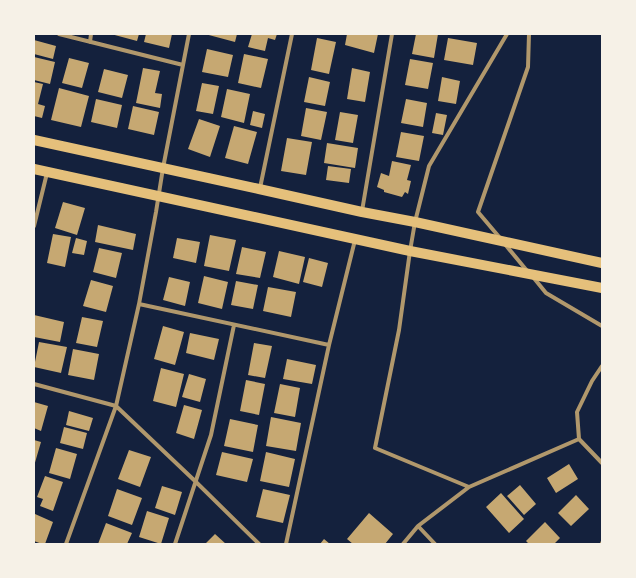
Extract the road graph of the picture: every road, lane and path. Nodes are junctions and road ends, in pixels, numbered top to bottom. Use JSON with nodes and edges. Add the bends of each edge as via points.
{"nodes":[{"id":1,"x":59,"y":34,"type":"edge"},
{"id":2,"x":92,"y":34,"type":"edge"},
{"id":3,"x":189,"y":34,"type":"edge"},
{"id":4,"x":292,"y":34,"type":"edge"},
{"id":5,"x":392,"y":34,"type":"edge"},
{"id":6,"x":507,"y":34,"type":"edge"},
{"id":7,"x":528,"y":34,"type":"edge"},
{"id":8,"x":90,"y":42,"type":"junction"},
{"id":9,"x":183,"y":65,"type":"junction"},
{"id":10,"x":34,"y":140,"type":"edge"},
{"id":11,"x":163,"y":168,"type":"junction"},
{"id":12,"x":34,"y":169,"type":"edge"},
{"id":13,"x":47,"y":173,"type":"junction"},
{"id":14,"x":260,"y":189,"type":"junction"},
{"id":15,"x":159,"y":196,"type":"junction"},
{"id":16,"x":362,"y":212,"type":"junction"},
{"id":17,"x":415,"y":222,"type":"junction"},
{"id":18,"x":34,"y":226,"type":"edge"},
{"id":19,"x":355,"y":238,"type":"junction"},
{"id":20,"x":414,"y":251,"type":"junction"},
{"id":21,"x":602,"y":263,"type":"edge"},
{"id":22,"x":602,"y":288,"type":"edge"},
{"id":23,"x":139,"y":304,"type":"junction"},
{"id":24,"x":234,"y":324,"type":"junction"},
{"id":25,"x":602,"y":326,"type":"edge"},
{"id":26,"x":329,"y":345,"type":"junction"},
{"id":27,"x":602,"y":366,"type":"edge"},
{"id":28,"x":34,"y":384,"type":"edge"},
{"id":29,"x":116,"y":406,"type":"junction"},
{"id":30,"x":579,"y":439,"type":"junction"},
{"id":31,"x":602,"y":463,"type":"edge"},
{"id":32,"x":195,"y":481,"type":"junction"},
{"id":33,"x":469,"y":487,"type":"junction"},
{"id":34,"x":418,"y":526,"type":"junction"},
{"id":35,"x":66,"y":544,"type":"edge"},
{"id":36,"x":175,"y":544,"type":"edge"},
{"id":37,"x":259,"y":544,"type":"edge"},
{"id":38,"x":286,"y":544,"type":"edge"},
{"id":39,"x":403,"y":544,"type":"edge"},
{"id":40,"x":435,"y":544,"type":"edge"}],
"edges":[{"from":1,"to":8,"type":"street"},
{"from":2,"to":8,"type":"street"},
{"from":3,"to":9,"type":"street"},
{"from":4,"to":14,"type":"street"},
{"from":5,"to":16,"type":"street"},
{"from":6,"to":17,"type":"street","via":[[429,166]]},
{"from":7,"to":25,"type":"street","via":[[528,67],[478,212],[546,293]]},
{"from":8,"to":9,"type":"street"},
{"from":9,"to":11,"type":"street"},
{"from":10,"to":11,"type":"main road"},
{"from":11,"to":14,"type":"main road"},
{"from":11,"to":15,"type":"street"},
{"from":12,"to":13,"type":"main road"},
{"from":13,"to":15,"type":"main road"},
{"from":13,"to":18,"type":"street"},
{"from":14,"to":16,"type":"main road"},
{"from":15,"to":19,"type":"main road"},
{"from":15,"to":23,"type":"street"},
{"from":16,"to":17,"type":"main road"},
{"from":17,"to":20,"type":"street"},
{"from":17,"to":21,"type":"main road"},
{"from":19,"to":20,"type":"main road"},
{"from":19,"to":26,"type":"street"},
{"from":20,"to":22,"type":"main road"},
{"from":20,"to":33,"type":"street","via":[[374,448]]},
{"from":23,"to":24,"type":"street"},
{"from":23,"to":29,"type":"street"},
{"from":24,"to":26,"type":"street"},
{"from":24,"to":32,"type":"street","via":[[211,435]]},
{"from":26,"to":38,"type":"street"},
{"from":27,"to":30,"type":"street","via":[[577,412]]},
{"from":28,"to":29,"type":"street"},
{"from":29,"to":32,"type":"street"},
{"from":29,"to":35,"type":"street"},
{"from":30,"to":31,"type":"street"},
{"from":30,"to":33,"type":"street"},
{"from":32,"to":36,"type":"street"},
{"from":32,"to":37,"type":"street"},
{"from":33,"to":34,"type":"street"},
{"from":34,"to":39,"type":"street"},
{"from":34,"to":40,"type":"street"}]}
